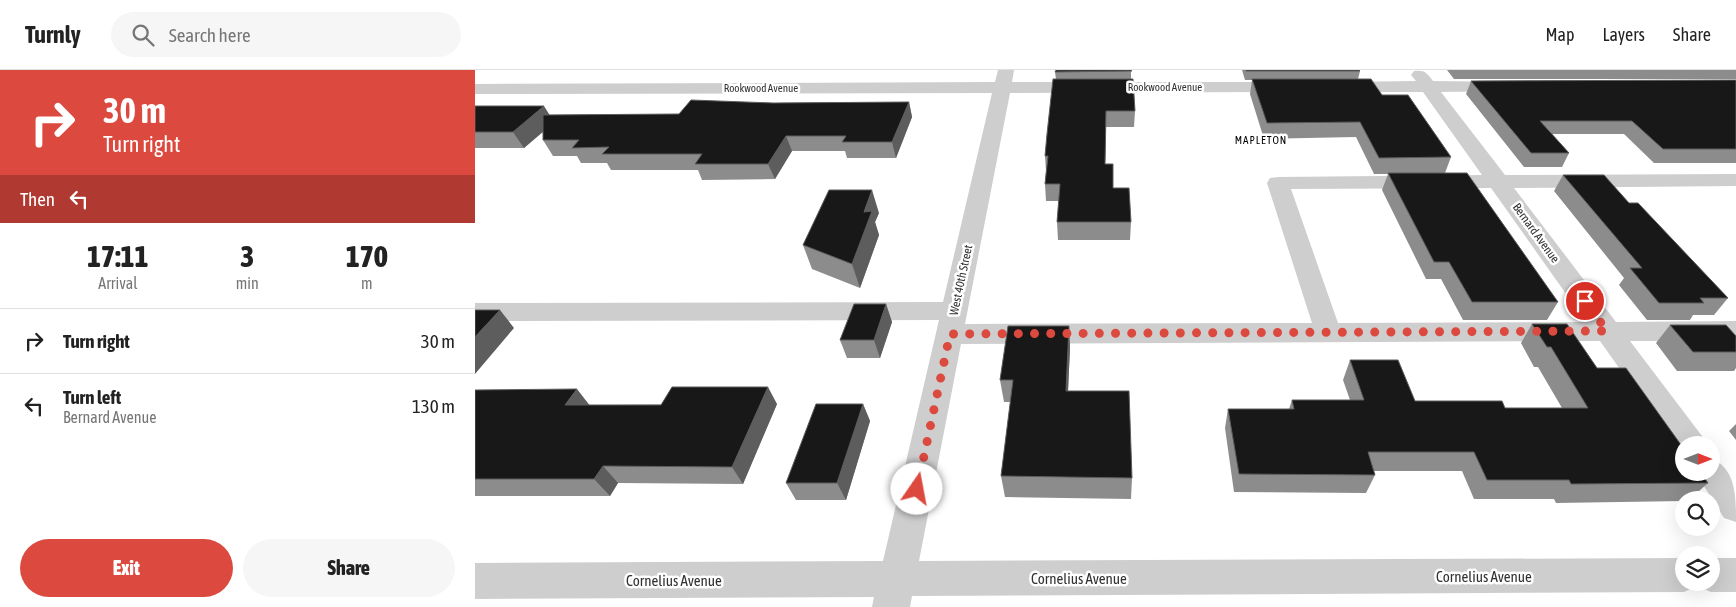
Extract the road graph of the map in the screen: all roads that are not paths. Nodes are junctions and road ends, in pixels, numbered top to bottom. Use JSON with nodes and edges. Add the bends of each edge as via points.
{"nodes":[{"id":1,"x":1422,"y":78,"type":"edge"},
{"id":2,"x":1004,"y":79,"type":"edge"},
{"id":3,"x":1520,"y":86,"type":"edge"},
{"id":4,"x":1301,"y":87,"type":"edge"},
{"id":5,"x":1321,"y":87,"type":"edge"},
{"id":6,"x":475,"y":89,"type":"edge"},
{"id":7,"x":1736,"y":180,"type":"edge"},
{"id":8,"x":1498,"y":181,"type":"junction"},
{"id":9,"x":475,"y":312,"type":"edge"},
{"id":10,"x":952,"y":322,"type":"junction"},
{"id":11,"x":1607,"y":331,"type":"junction"},
{"id":12,"x":1736,"y":331,"type":"edge"},
{"id":13,"x":1328,"y":332,"type":"junction"},
{"id":14,"x":1684,"y":436,"type":"edge"},
{"id":15,"x":1717,"y":481,"type":"edge"},
{"id":16,"x":1736,"y":507,"type":"edge"},
{"id":17,"x":1675,"y":575,"type":"edge"},
{"id":18,"x":1720,"y":575,"type":"edge"},
{"id":19,"x":1736,"y":575,"type":"edge"},
{"id":20,"x":475,"y":581,"type":"edge"},
{"id":21,"x":894,"y":593,"type":"edge"}],
"edges":[{"from":1,"to":3,"type":"street"},
{"from":1,"to":5,"type":"street"},
{"from":1,"to":8,"type":"street","name":"Bernard Avenue"},
{"from":2,"to":4,"type":"street","name":"Rookwood Avenue"},
{"from":2,"to":6,"type":"street","name":"Rookwood Avenue"},
{"from":2,"to":10,"type":"street","name":"West 40th Street"},
{"from":7,"to":8,"type":"street"},
{"from":8,"to":11,"type":"street","name":"Bernard Avenue"},
{"from":8,"to":13,"type":"street","via":[[1278,183]]},
{"from":9,"to":10,"type":"street"},
{"from":10,"to":13,"type":"street"},
{"from":10,"to":21,"type":"street","name":"West 40th Street"},
{"from":11,"to":12,"type":"street"},
{"from":11,"to":13,"type":"street"},
{"from":11,"to":14,"type":"street","name":"Bernard Avenue"},
{"from":15,"to":16,"type":"street"},
{"from":17,"to":21,"type":"street","name":"Cornelius Avenue"},
{"from":18,"to":19,"type":"street"},
{"from":20,"to":21,"type":"street","name":"Cornelius Avenue"}]}
